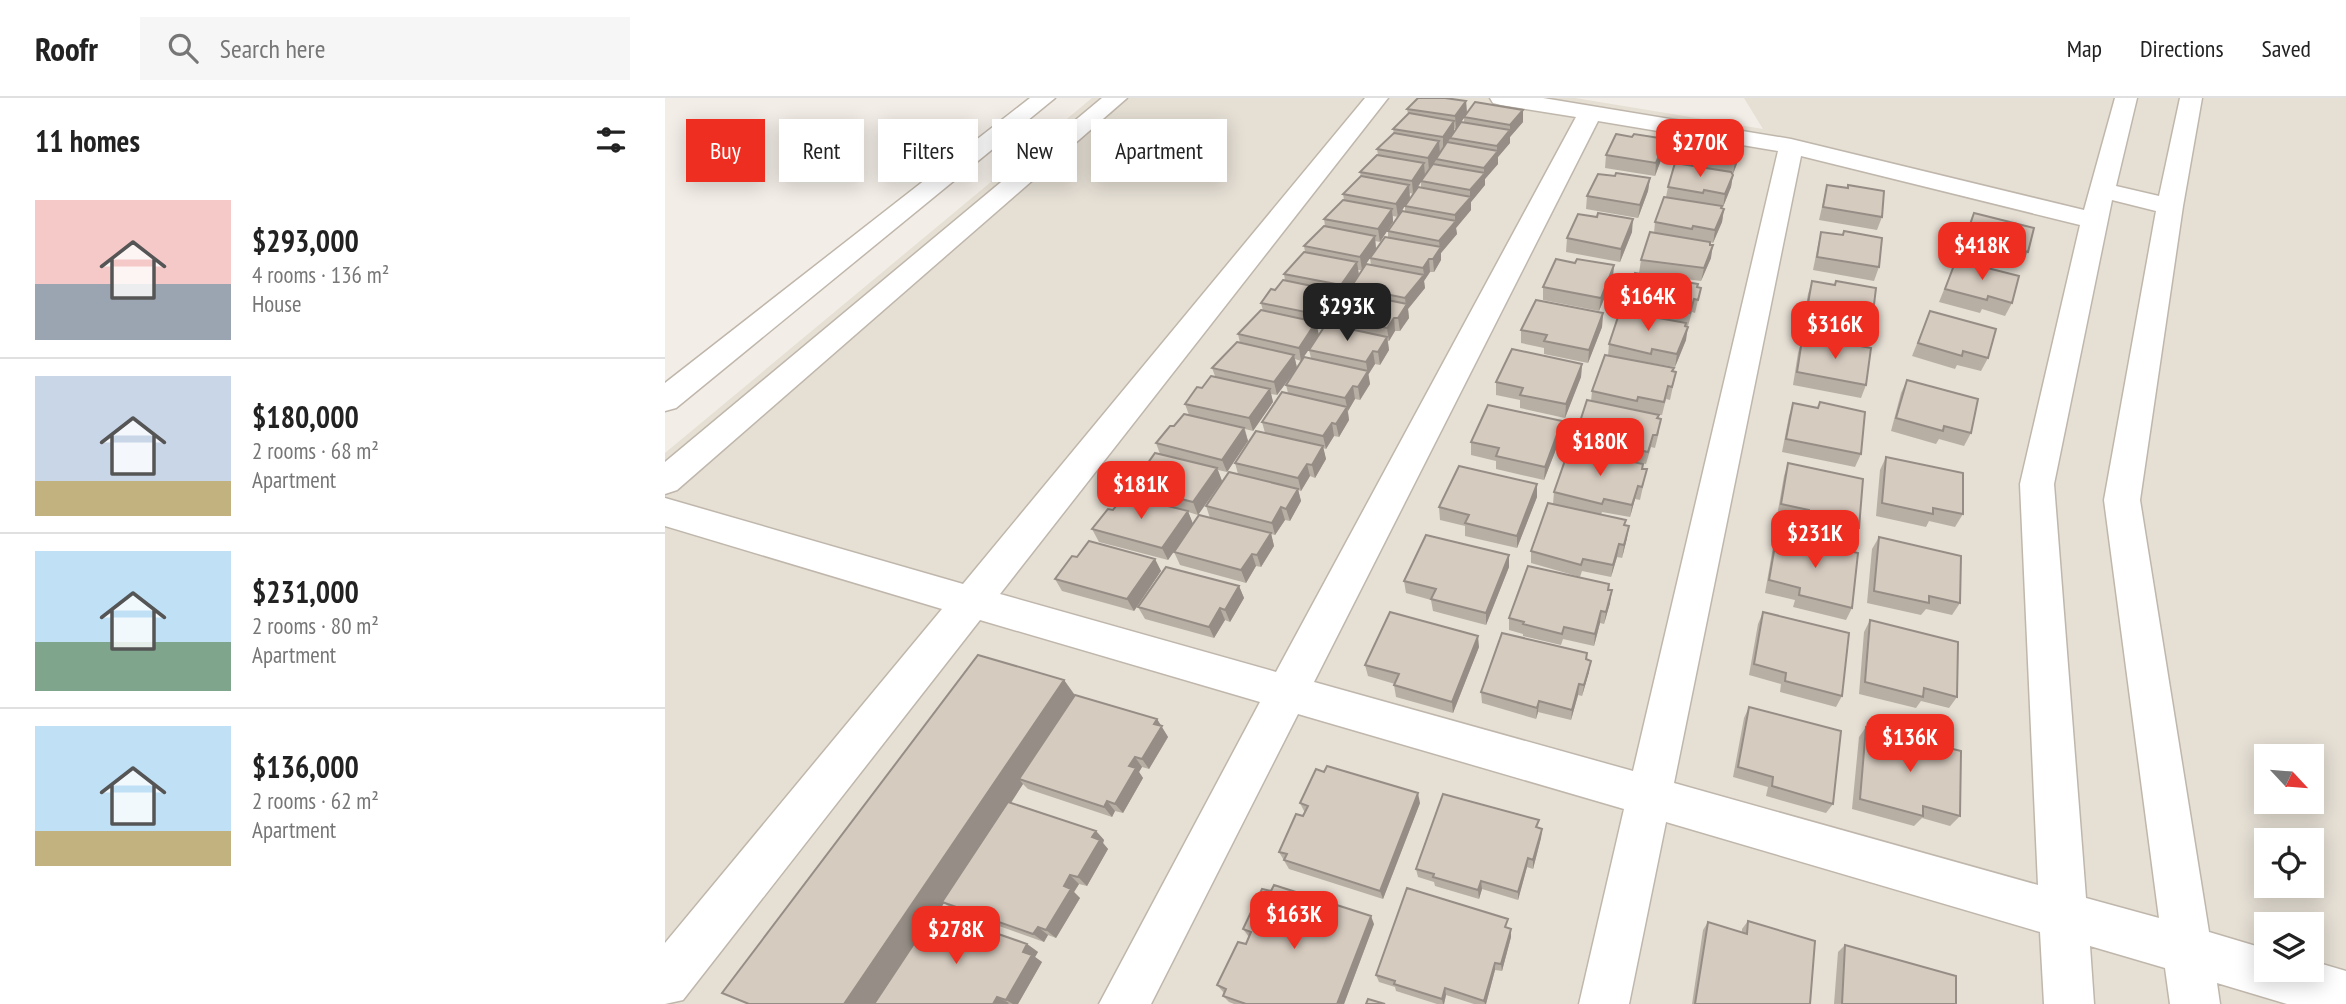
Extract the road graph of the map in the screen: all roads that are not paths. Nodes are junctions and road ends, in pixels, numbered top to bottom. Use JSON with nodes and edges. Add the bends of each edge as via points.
{"nodes":[{"id":1,"x":1044,"y":98,"type":"edge"},
{"id":2,"x":1116,"y":98,"type":"edge"},
{"id":3,"x":1377,"y":98,"type":"edge"},
{"id":4,"x":1501,"y":98,"type":"edge"},
{"id":5,"x":2126,"y":98,"type":"edge"},
{"id":6,"x":2191,"y":98,"type":"edge"},
{"id":7,"x":1591,"y":112,"type":"junction"},
{"id":8,"x":1791,"y":146,"type":"junction"},
{"id":9,"x":2098,"y":206,"type":"junction"},
{"id":10,"x":2170,"y":206,"type":"junction"},
{"id":11,"x":665,"y":401,"type":"edge"},
{"id":12,"x":665,"y":481,"type":"edge"},
{"id":13,"x":665,"y":512,"type":"edge"},
{"id":14,"x":971,"y":603,"type":"junction"},
{"id":15,"x":1287,"y":693,"type":"junction"},
{"id":16,"x":1650,"y":797,"type":"junction"},
{"id":17,"x":2064,"y":916,"type":"junction"},
{"id":18,"x":2188,"y":951,"type":"junction"},
{"id":19,"x":665,"y":982,"type":"edge"},
{"id":20,"x":2346,"y":996,"type":"edge"},
{"id":21,"x":1124,"y":1004,"type":"edge"},
{"id":22,"x":1604,"y":1004,"type":"edge"},
{"id":23,"x":2069,"y":1004,"type":"edge"},
{"id":24,"x":2195,"y":1004,"type":"edge"}],
"edges":[{"from":1,"to":11,"type":"street"},
{"from":2,"to":12,"type":"street"},
{"from":3,"to":14,"type":"street"},
{"from":4,"to":7,"type":"street"},
{"from":5,"to":9,"type":"street"},
{"from":6,"to":10,"type":"street"},
{"from":7,"to":8,"type":"street"},
{"from":7,"to":15,"type":"street"},
{"from":8,"to":9,"type":"street"},
{"from":8,"to":16,"type":"street"},
{"from":9,"to":10,"type":"street"},
{"from":9,"to":17,"type":"street","via":[[2037,484]]},
{"from":10,"to":18,"type":"street","via":[[2122,500]]},
{"from":13,"to":14,"type":"street"},
{"from":14,"to":15,"type":"street"},
{"from":14,"to":19,"type":"street"},
{"from":15,"to":16,"type":"street"},
{"from":15,"to":21,"type":"street"},
{"from":16,"to":17,"type":"street"},
{"from":16,"to":22,"type":"street"},
{"from":17,"to":18,"type":"street"},
{"from":17,"to":23,"type":"street"},
{"from":18,"to":20,"type":"street"},
{"from":18,"to":24,"type":"street"}]}
